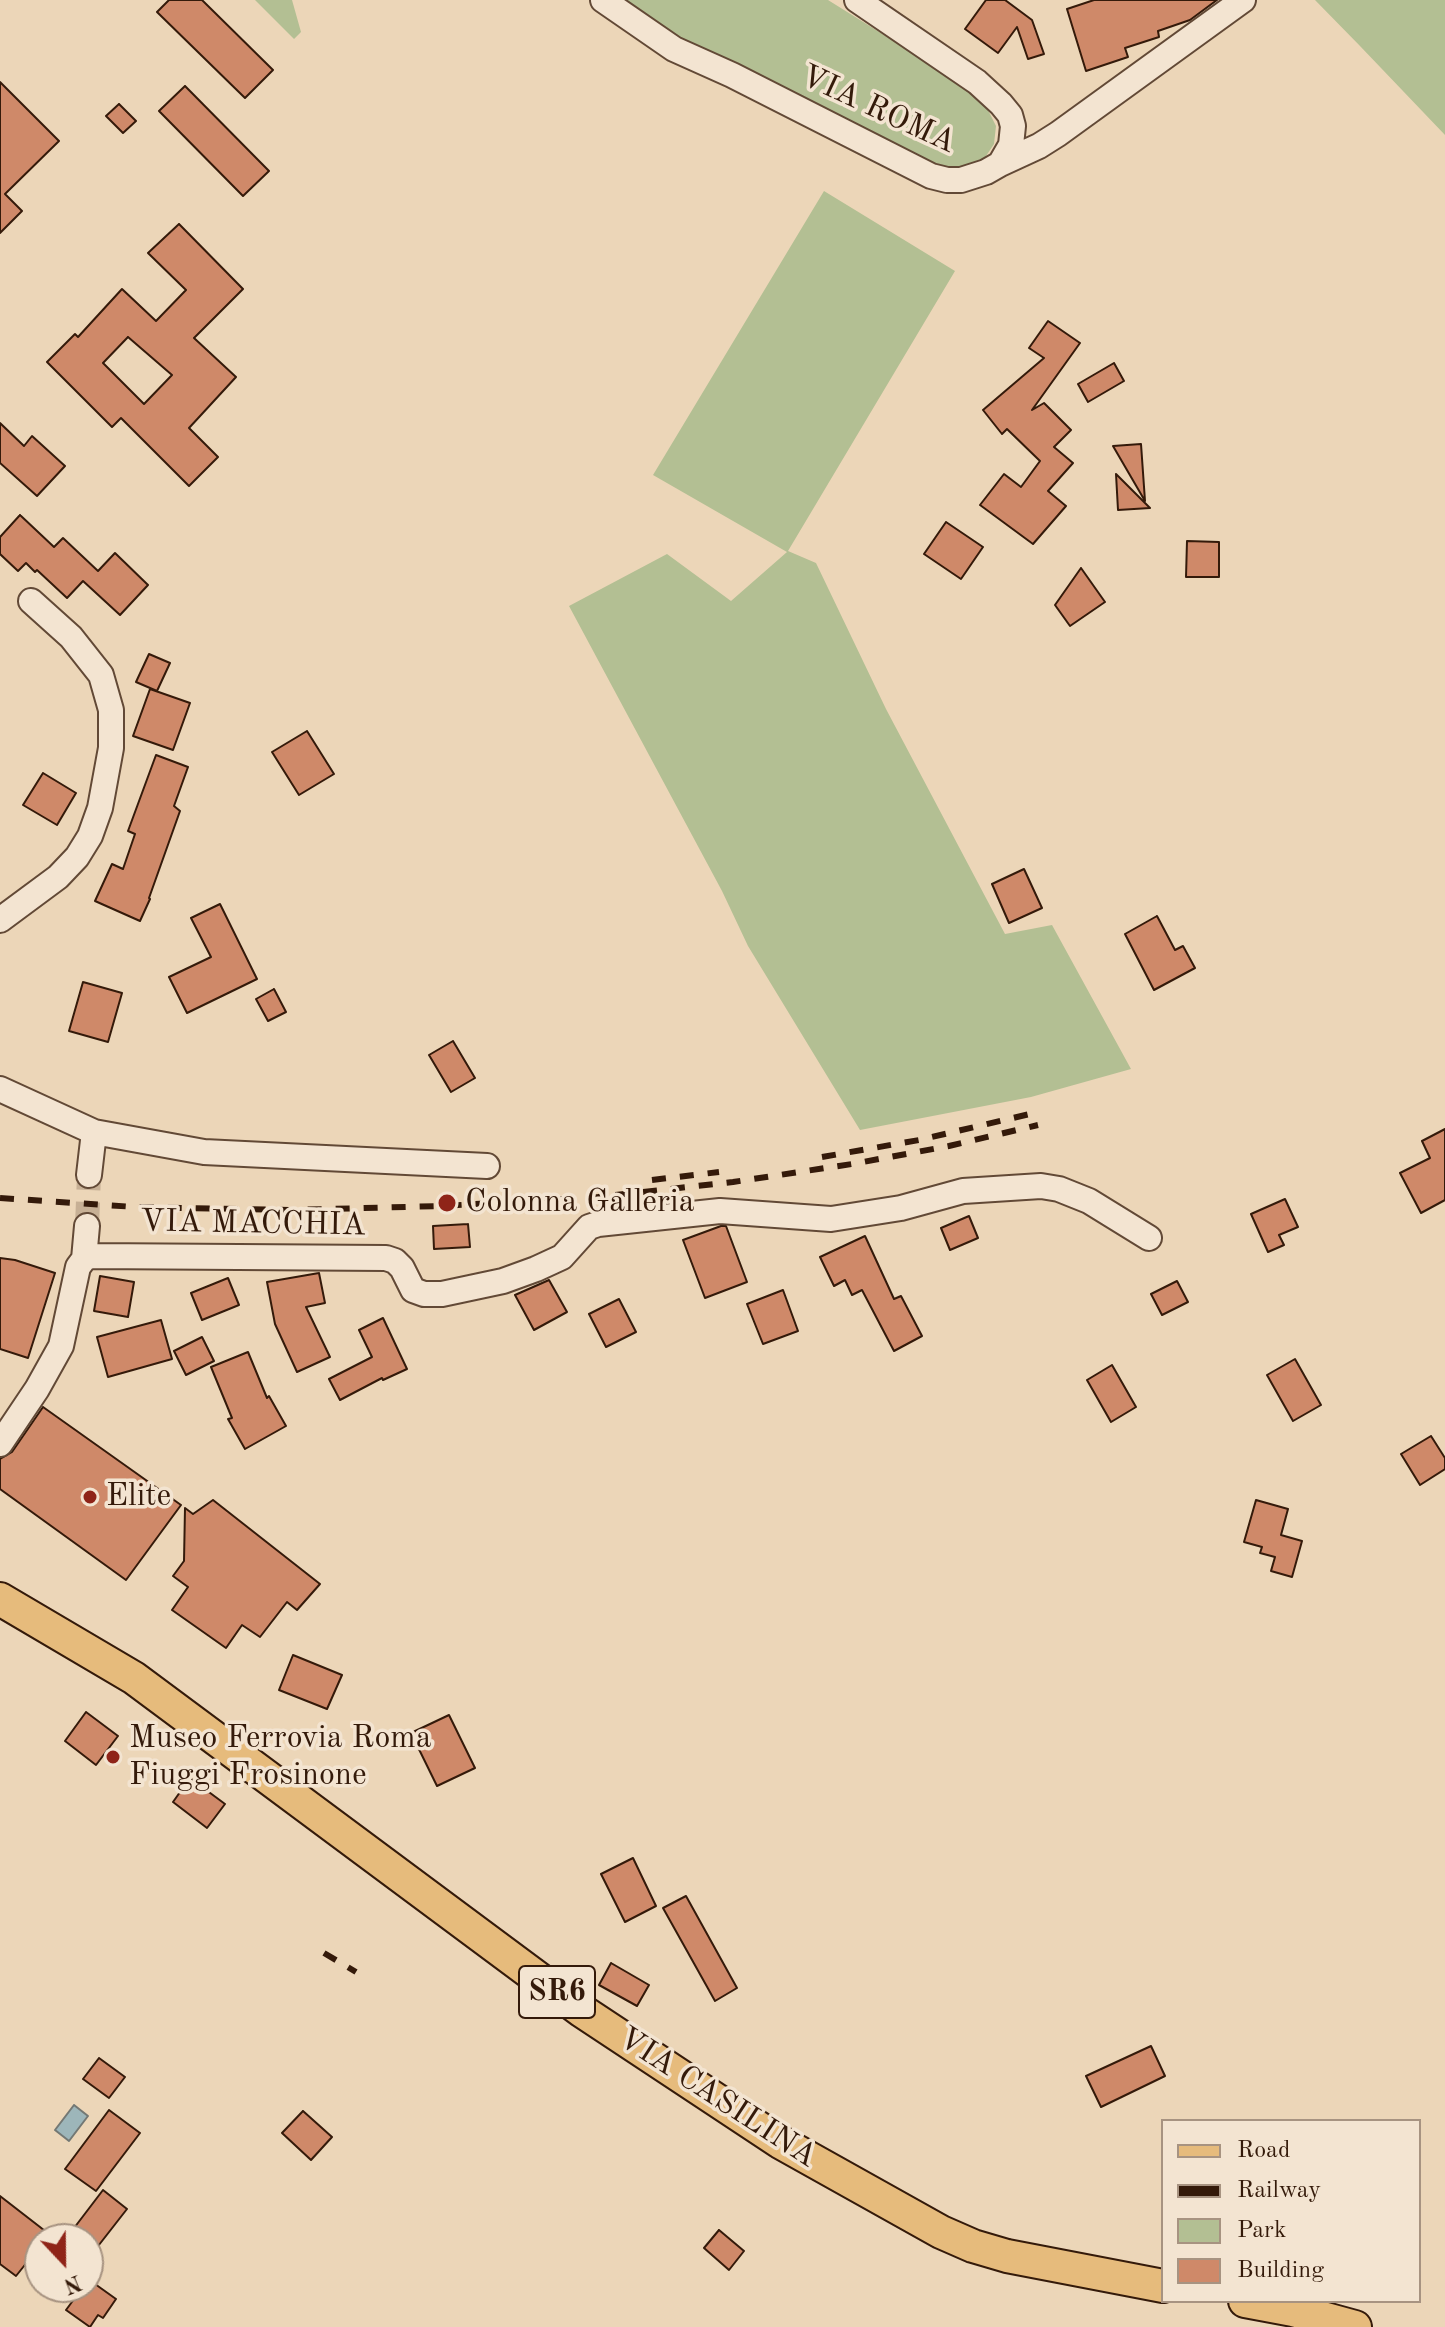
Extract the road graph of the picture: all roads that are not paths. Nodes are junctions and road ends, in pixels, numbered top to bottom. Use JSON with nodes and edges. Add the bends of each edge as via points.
{"nodes":[{"id":1,"x":603,"y":0,"type":"edge"},
{"id":2,"x":857,"y":0,"type":"edge"},
{"id":3,"x":1243,"y":0,"type":"edge"},
{"id":4,"x":1000,"y":164,"type":"junction"},
{"id":5,"x":31,"y":601,"type":"dead end"},
{"id":6,"x":0,"y":920,"type":"edge"},
{"id":7,"x":0,"y":1089,"type":"edge"},
{"id":8,"x":94,"y":1132,"type":"junction"},
{"id":9,"x":487,"y":1166,"type":"dead end"},
{"id":10,"x":89,"y":1175,"type":"tunnel mouth"},
{"id":11,"x":87,"y":1226,"type":"tunnel mouth"},
{"id":12,"x":1149,"y":1238,"type":"dead end"},
{"id":13,"x":84,"y":1259,"type":"junction"},
{"id":14,"x":0,"y":1444,"type":"edge"},
{"id":15,"x":3,"y":1598,"type":"edge"},
{"id":16,"x":1161,"y":2286,"type":"edge"},
{"id":17,"x":1251,"y":2303,"type":"edge"},
{"id":18,"x":1311,"y":2322,"type":"edge"},
{"id":19,"x":1355,"y":2327,"type":"edge"}],
"edges":[{"from":1,"to":4,"type":"street","name":"VIA ROMA","via":[[674,49],[931,176],[961,180]]},
{"from":2,"to":4,"type":"street","name":"VIA ROMA","via":[[1001,104],[1013,126],[1011,145]]},
{"from":3,"to":4,"type":"street","via":[[1058,134]]},
{"from":5,"to":6,"type":"street","via":[[71,637],[101,675],[112,738],[105,788],[90,836],[58,877]]},
{"from":7,"to":8,"type":"street"},
{"from":8,"to":9,"type":"street","via":[[204,1152]]},
{"from":8,"to":10,"type":"street"},
{"from":11,"to":13,"type":"street"},
{"from":12,"to":13,"type":"street","name":"VIA MACCHIA","via":[[1089,1201],[1041,1186],[963,1191],[831,1219],[720,1211],[598,1224],[562,1257],[536,1269],[442,1294],[413,1290],[402,1268],[386,1258],[103,1254]]},
{"from":13,"to":14,"type":"street","via":[[61,1346]]},
{"from":15,"to":16,"type":"main road","name":"VIA CASILINA","number":"SR6","via":[[144,1685],[582,2011],[780,2142],[973,2246]]},
{"from":17,"to":18,"type":"main road"},
{"from":18,"to":19,"type":"main road"}]}
